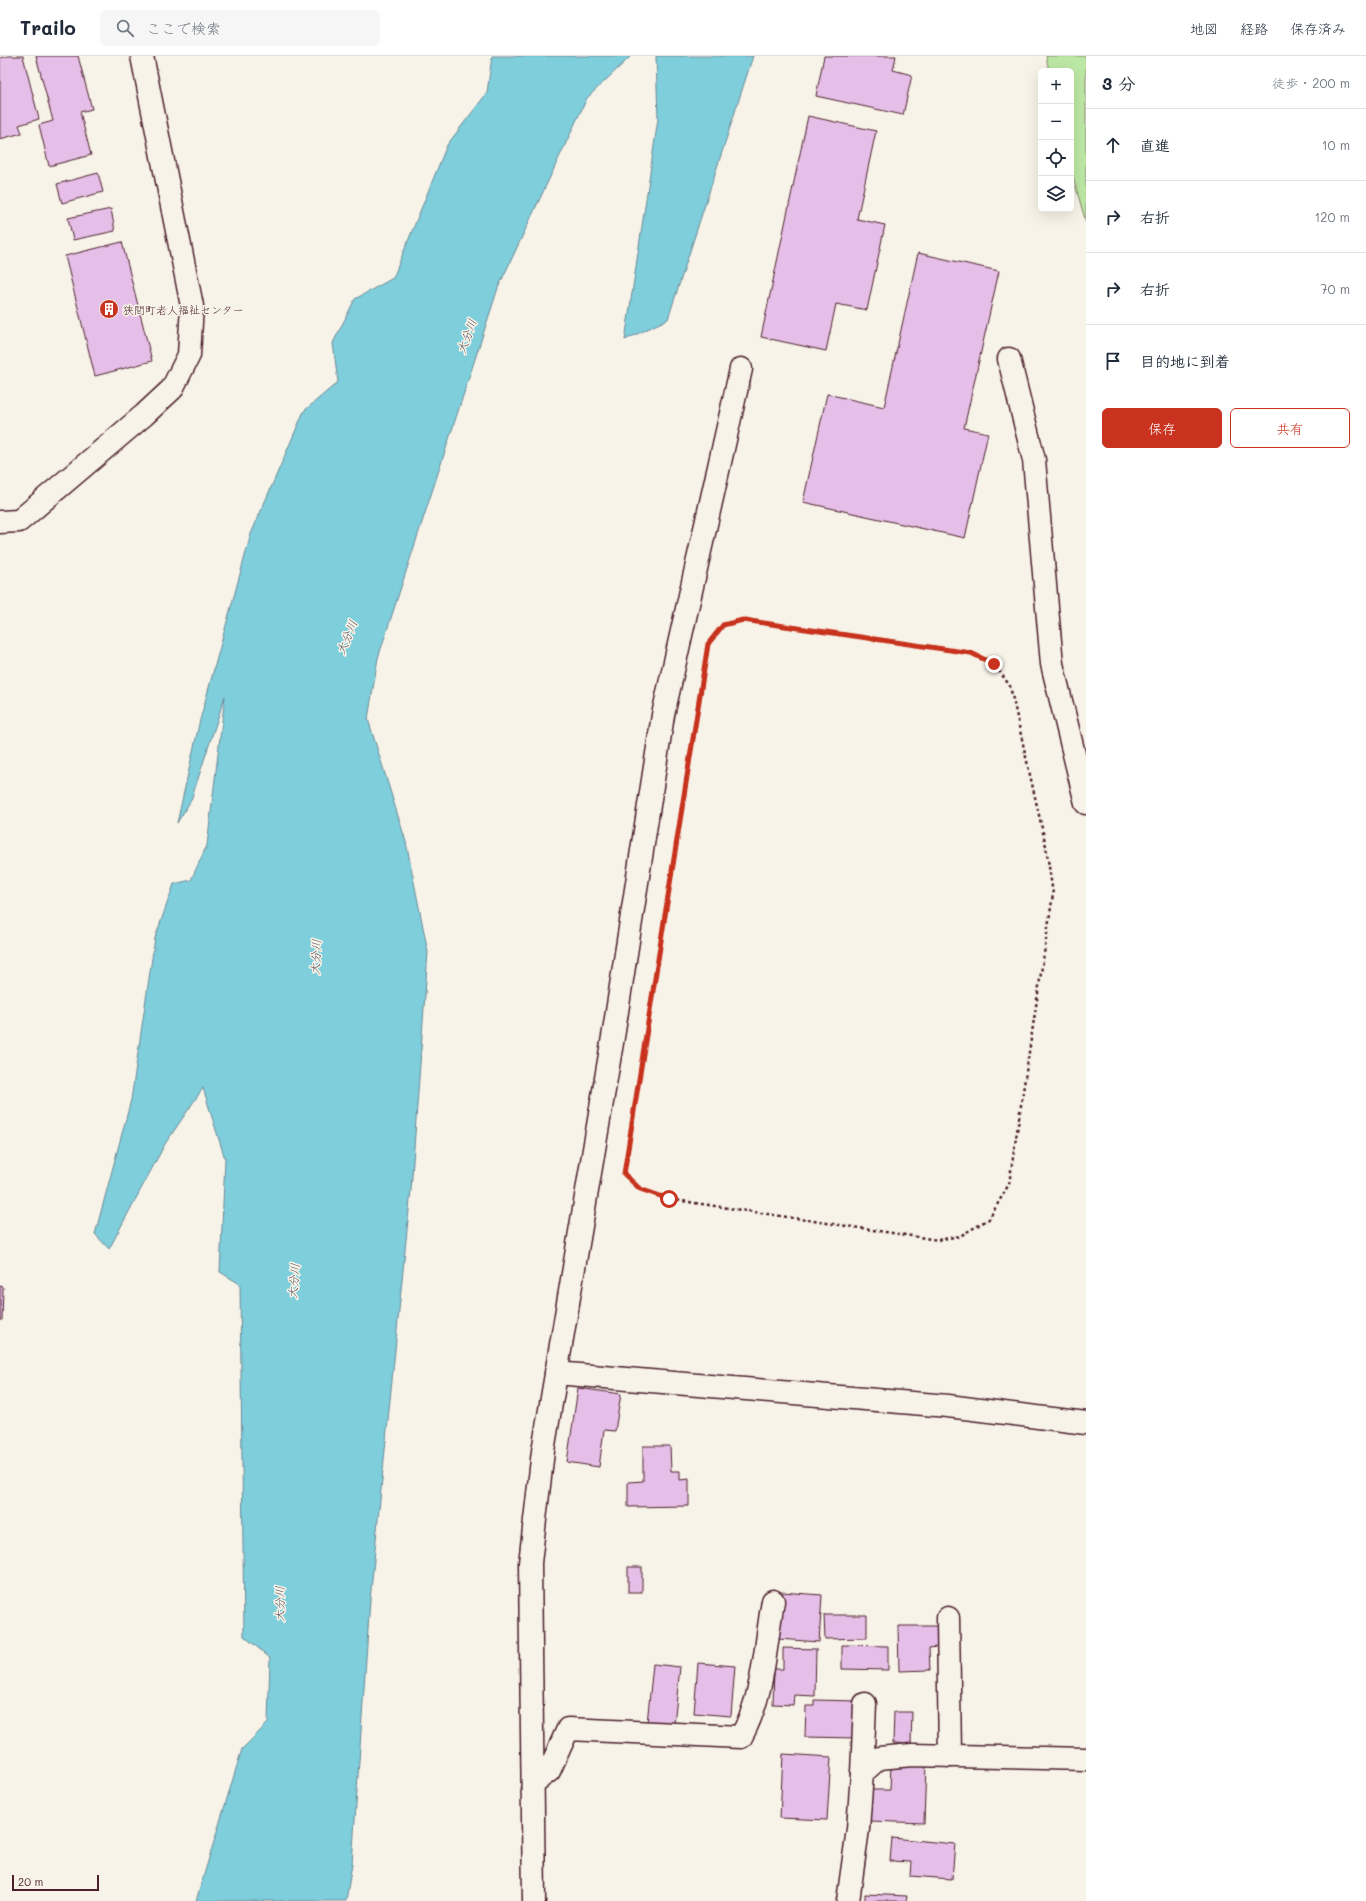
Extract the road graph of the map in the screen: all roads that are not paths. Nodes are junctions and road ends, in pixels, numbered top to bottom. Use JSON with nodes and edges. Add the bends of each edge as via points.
{"nodes":[{"id":1,"x":142,"y":56,"type":"edge"},
{"id":2,"x":1009,"y":359,"type":"dead end"},
{"id":3,"x":741,"y":369,"type":"dead end"},
{"id":4,"x":0,"y":522,"type":"edge"},
{"id":5,"x":1086,"y":803,"type":"edge"},
{"id":6,"x":556,"y":1373,"type":"junction"},
{"id":7,"x":1086,"y":1423,"type":"edge"},
{"id":8,"x":773,"y":1601,"type":"dead end"},
{"id":9,"x":948,"y":1618,"type":"dead end"},
{"id":10,"x":865,"y":1704,"type":"dead end"},
{"id":11,"x":950,"y":1756,"type":"junction"},
{"id":12,"x":1086,"y":1759,"type":"edge"},
{"id":13,"x":862,"y":1773,"type":"junction"},
{"id":14,"x":533,"y":1782,"type":"junction"},
{"id":15,"x":534,"y":1901,"type":"edge"},
{"id":16,"x":848,"y":1901,"type":"edge"}],
"edges":[{"from":1,"to":4,"type":"street","via":[[192,306],[189,355],[172,389],[144,415],[19,521]]},
{"from":2,"to":5,"type":"street","via":[[1034,460],[1052,664]]},
{"from":3,"to":6,"type":"street","via":[[663,715],[614,1031]]},
{"from":6,"to":7,"type":"street","via":[[948,1406]]},
{"from":6,"to":14,"type":"street","via":[[543,1451],[530,1563]]},
{"from":8,"to":14,"type":"street","via":[[757,1700],[742,1737],[568,1729],[549,1771]]},
{"from":9,"to":11,"type":"street"},
{"from":10,"to":13,"type":"street"},
{"from":11,"to":12,"type":"street"},
{"from":11,"to":13,"type":"street","via":[[912,1755],[879,1758]]},
{"from":13,"to":16,"type":"street","via":[[858,1829]]},
{"from":14,"to":15,"type":"street"}]}
